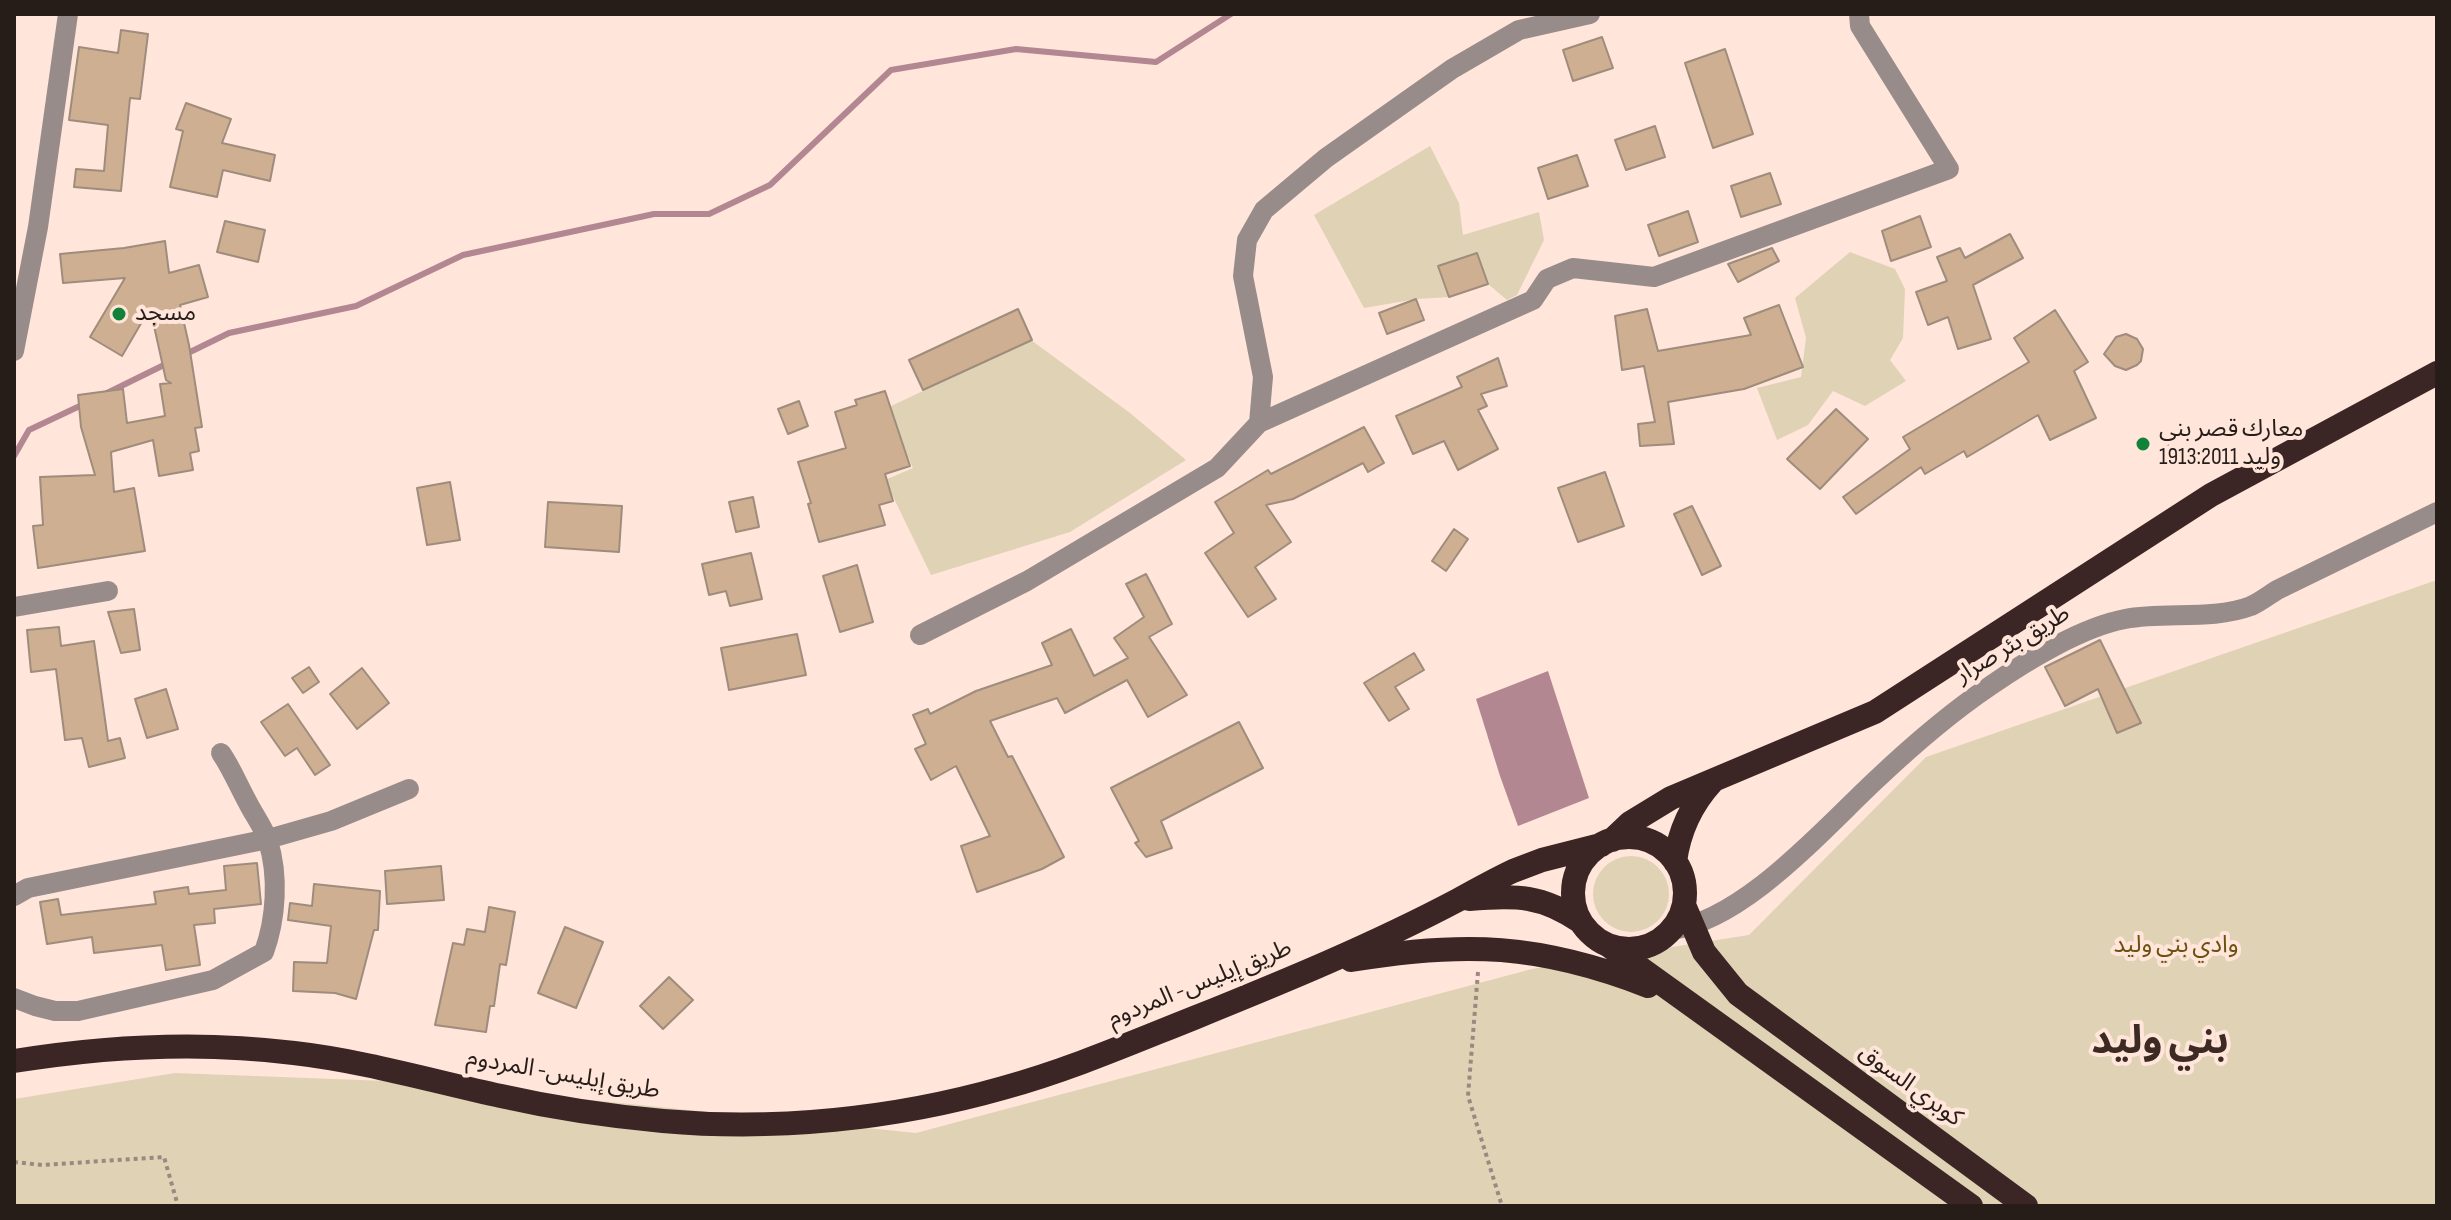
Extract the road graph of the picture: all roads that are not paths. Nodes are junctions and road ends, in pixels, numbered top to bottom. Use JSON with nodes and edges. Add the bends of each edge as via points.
{"nodes":[{"id":1,"x":68,"y":14,"type":"edge"},
{"id":2,"x":1590,"y":14,"type":"edge"},
{"id":3,"x":1859,"y":14,"type":"edge"},
{"id":4,"x":14,"y":351,"type":"edge"},
{"id":5,"x":2437,"y":373,"type":"edge"},
{"id":6,"x":1259,"y":423,"type":"junction"},
{"id":7,"x":2437,"y":512,"type":"edge"},
{"id":8,"x":108,"y":591,"type":"dead end"},
{"id":9,"x":14,"y":607,"type":"edge"},
{"id":10,"x":920,"y":635,"type":"dead end"},
{"id":11,"x":221,"y":753,"type":"dead end"},
{"id":12,"x":1714,"y":780,"type":"junction"},
{"id":13,"x":409,"y":789,"type":"dead end"},
{"id":14,"x":268,"y":839,"type":"junction"},
{"id":15,"x":1607,"y":842,"type":"junction"},
{"id":16,"x":1675,"y":862,"type":"junction"},
{"id":17,"x":14,"y":896,"type":"edge"},
{"id":18,"x":1459,"y":899,"type":"junction"},
{"id":19,"x":1682,"y":921,"type":"junction"},
{"id":20,"x":1581,"y":922,"type":"junction"},
{"id":21,"x":1608,"y":945,"type":"junction"},
{"id":22,"x":1321,"y":965,"type":"junction"},
{"id":23,"x":14,"y":998,"type":"edge"},
{"id":24,"x":1695,"y":1007,"type":"junction"},
{"id":25,"x":14,"y":1061,"type":"edge"},
{"id":26,"x":1971,"y":1206,"type":"edge"},
{"id":27,"x":2026,"y":1206,"type":"edge"}],
"edges":[{"from":1,"to":4,"type":"street","via":[[38,227]]},
{"from":2,"to":6,"type":"street","via":[[1519,30],[1452,69],[1326,158],[1264,210],[1247,240],[1243,276],[1263,377]]},
{"from":3,"to":6,"type":"street","via":[[1860,26],[1949,169],[1654,277],[1573,268],[1547,279],[1533,300]]},
{"from":5,"to":12,"type":"highway","via":[[2211,495],[1875,712]]},
{"from":6,"to":10,"type":"street","via":[[1217,468],[1027,581]]},
{"from":7,"to":19,"type":"street","name":"طريق بئر صرار","via":[[2254,605],[2230,612],[2124,619],[2043,654],[1959,708],[1736,905]]},
{"from":8,"to":9,"type":"street"},
{"from":11,"to":14,"type":"street"},
{"from":12,"to":15,"type":"highway","via":[[1660,804]]},
{"from":12,"to":16,"type":"highway","via":[[1687,818]]},
{"from":13,"to":14,"type":"street","via":[[331,821]]},
{"from":14,"to":17,"type":"street","via":[[28,888]]},
{"from":14,"to":23,"type":"street","via":[[274,925],[264,952],[213,980],[78,1011],[45,1009]]},
{"from":15,"to":16,"type":"highway","via":[[1630,837],[1647,841]]},
{"from":15,"to":18,"type":"highway","via":[[1527,865]]},
{"from":15,"to":20,"type":"highway","via":[[1587,856],[1578,871],[1573,888]]},
{"from":16,"to":19,"type":"highway","via":[[1684,882]]},
{"from":18,"to":20,"type":"highway","via":[[1528,897]]},
{"from":18,"to":22,"type":"highway"},
{"from":19,"to":21,"type":"highway","via":[[1653,944],[1630,949]]},
{"from":19,"to":27,"type":"highway","name":"كوبري السوق","via":[[1738,994]]},
{"from":20,"to":21,"type":"highway"},
{"from":21,"to":24,"type":"highway"},
{"from":22,"to":24,"type":"highway","via":[[1429,950],[1508,949],[1618,974]]},
{"from":22,"to":25,"type":"highway","name":"طريق إيليس- المردوم","via":[[1002,1089],[882,1113],[801,1122],[665,1121],[584,1112],[359,1063],[230,1047],[106,1048]]},
{"from":24,"to":26,"type":"highway"}]}
